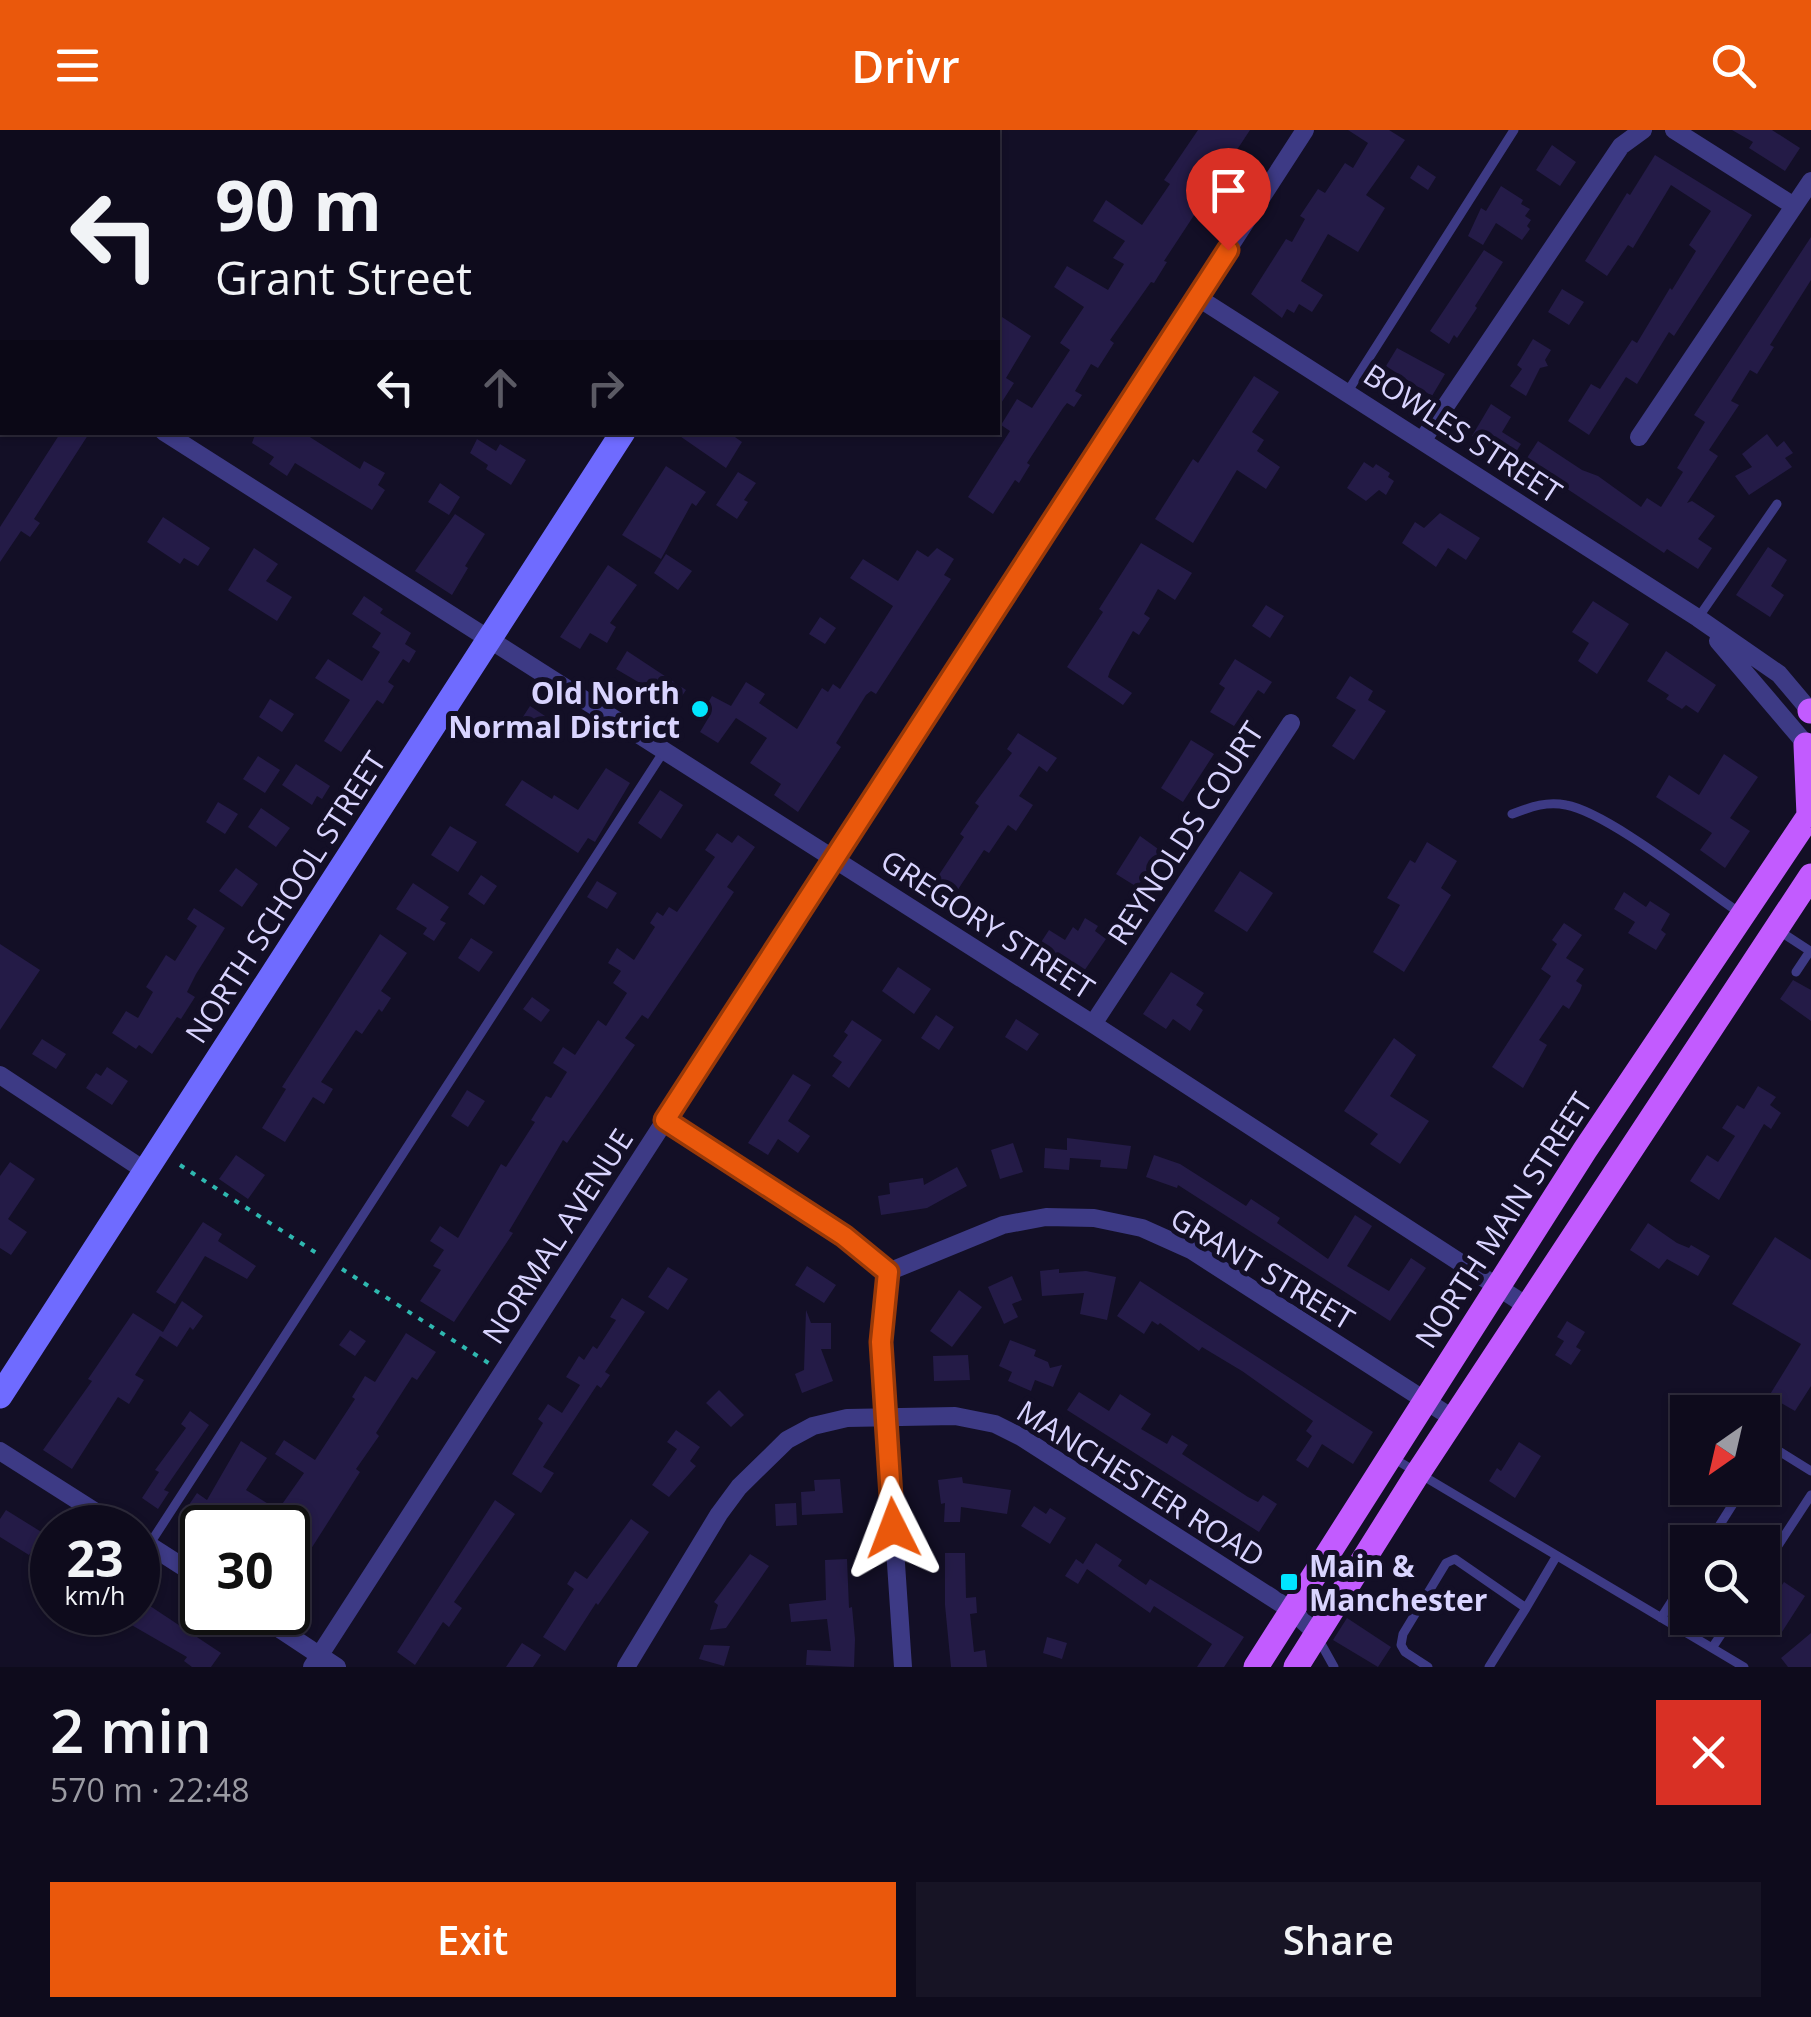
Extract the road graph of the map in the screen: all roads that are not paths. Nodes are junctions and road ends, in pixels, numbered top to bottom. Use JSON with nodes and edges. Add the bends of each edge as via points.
{"nodes":[{"id":1,"x":1305,"y":130,"type":"edge"},
{"id":2,"x":1514,"y":130,"type":"edge"},
{"id":3,"x":1643,"y":130,"type":"edge"},
{"id":4,"x":1674,"y":130,"type":"edge"},
{"id":5,"x":1811,"y":181,"type":"edge"},
{"id":6,"x":1794,"y":206,"type":"junction"},
{"id":7,"x":1198,"y":297,"type":"junction"},
{"id":8,"x":1348,"y":391,"type":"junction"},
{"id":9,"x":169,"y":435,"type":"edge"},
{"id":10,"x":621,"y":435,"type":"edge"},
{"id":11,"x":1639,"y":437,"type":"dead end"},
{"id":12,"x":1422,"y":441,"type":"junction"},
{"id":13,"x":1776,"y":504,"type":"dead end"},
{"id":14,"x":1698,"y":618,"type":"junction"},
{"id":15,"x":490,"y":640,"type":"junction"},
{"id":16,"x":1811,"y":711,"type":"edge"},
{"id":17,"x":1291,"y":723,"type":"dead end"},
{"id":18,"x":1809,"y":748,"type":"edge"},
{"id":19,"x":664,"y":751,"type":"junction"},
{"id":20,"x":1512,"y":814,"type":"dead end"},
{"id":21,"x":1810,"y":814,"type":"edge"},
{"id":22,"x":834,"y":858,"type":"junction"},
{"id":23,"x":1811,"y":876,"type":"edge"},
{"id":24,"x":1742,"y":915,"type":"junction"},
{"id":25,"x":1775,"y":928,"type":"junction"},
{"id":26,"x":1810,"y":950,"type":"edge"},
{"id":27,"x":1796,"y":972,"type":"dead end"},
{"id":28,"x":1093,"y":1024,"type":"junction"},
{"id":29,"x":0,"y":1076,"type":"edge"},
{"id":30,"x":665,"y":1120,"type":"junction"},
{"id":31,"x":146,"y":1172,"type":"junction"},
{"id":32,"x":888,"y":1272,"type":"junction"},
{"id":33,"x":1497,"y":1286,"type":"junction"},
{"id":34,"x":1527,"y":1306,"type":"junction"},
{"id":35,"x":0,"y":1396,"type":"edge"},
{"id":36,"x":1425,"y":1401,"type":"junction"},
{"id":37,"x":886,"y":1417,"type":"junction"},
{"id":38,"x":1454,"y":1420,"type":"junction"},
{"id":39,"x":0,"y":1451,"type":"edge"},
{"id":40,"x":1780,"y":1452,"type":"edge"},
{"id":41,"x":1390,"y":1457,"type":"junction"},
{"id":42,"x":1811,"y":1471,"type":"edge"},
{"id":43,"x":1418,"y":1473,"type":"junction"},
{"id":44,"x":1811,"y":1495,"type":"edge"},
{"id":45,"x":85,"y":1505,"type":"edge"},
{"id":46,"x":1800,"y":1512,"type":"junction"},
{"id":47,"x":160,"y":1516,"type":"edge"},
{"id":48,"x":1811,"y":1518,"type":"edge"},
{"id":49,"x":1780,"y":1543,"type":"edge"},
{"id":50,"x":1556,"y":1556,"type":"junction"},
{"id":51,"x":1670,"y":1605,"type":"edge"},
{"id":52,"x":1526,"y":1608,"type":"junction"},
{"id":53,"x":1291,"y":1610,"type":"junction"},
{"id":54,"x":1662,"y":1618,"type":"junction"},
{"id":55,"x":1316,"y":1633,"type":"junction"},
{"id":56,"x":283,"y":1635,"type":"edge"},
{"id":57,"x":1721,"y":1635,"type":"edge"},
{"id":58,"x":1712,"y":1648,"type":"junction"},
{"id":59,"x":316,"y":1661,"type":"edge"},
{"id":60,"x":337,"y":1667,"type":"edge"},
{"id":61,"x":626,"y":1667,"type":"edge"},
{"id":62,"x":904,"y":1667,"type":"edge"},
{"id":63,"x":1256,"y":1667,"type":"edge"},
{"id":64,"x":1296,"y":1667,"type":"edge"},
{"id":65,"x":1334,"y":1667,"type":"edge"},
{"id":66,"x":1428,"y":1667,"type":"edge"},
{"id":67,"x":1489,"y":1667,"type":"edge"},
{"id":68,"x":1744,"y":1667,"type":"edge"}],
"edges":[{"from":1,"to":7,"type":"street","name":"NORMAL AVENUE"},
{"from":2,"to":8,"type":"lane"},
{"from":3,"to":12,"type":"street","via":[[1621,146]]},
{"from":4,"to":6,"type":"street"},
{"from":5,"to":6,"type":"street"},
{"from":6,"to":11,"type":"street"},
{"from":7,"to":8,"type":"street","name":"BOWLES STREET"},
{"from":7,"to":22,"type":"street","name":"NORMAL AVENUE"},
{"from":8,"to":12,"type":"street","name":"BOWLES STREET"},
{"from":9,"to":15,"type":"street","name":"GREGORY STREET"},
{"from":10,"to":15,"type":"street","name":"NORTH SCHOOL STREET"},
{"from":12,"to":14,"type":"street","name":"BOWLES STREET"},
{"from":13,"to":14,"type":"lane"},
{"from":14,"to":16,"type":"street","name":"BOWLES STREET","via":[[1779,674]]},
{"from":14,"to":18,"type":"street","name":"BOWLES STREET"},
{"from":15,"to":19,"type":"street","name":"GREGORY STREET"},
{"from":15,"to":31,"type":"street","name":"NORTH SCHOOL STREET"},
{"from":17,"to":28,"type":"street","name":"REYNOLDS COURT"},
{"from":18,"to":21,"type":"main road"},
{"from":19,"to":22,"type":"street","name":"GREGORY STREET"},
{"from":19,"to":47,"type":"lane"},
{"from":20,"to":24,"type":"lane","via":[[1540,803],[1596,816]]},
{"from":21,"to":24,"type":"main road","name":"NORTH MAIN STREET"},
{"from":22,"to":28,"type":"street","name":"GREGORY STREET"},
{"from":22,"to":30,"type":"street","name":"NORMAL AVENUE"},
{"from":23,"to":25,"type":"main road"},
{"from":24,"to":33,"type":"main road","name":"NORTH MAIN STREET"},
{"from":25,"to":26,"type":"lane"},
{"from":25,"to":34,"type":"main road"},
{"from":26,"to":27,"type":"lane"},
{"from":28,"to":33,"type":"street","name":"GREGORY STREET"},
{"from":29,"to":31,"type":"street"},
{"from":30,"to":32,"type":"street"},
{"from":30,"to":59,"type":"street","name":"NORMAL AVENUE"},
{"from":31,"to":35,"type":"street","name":"NORTH SCHOOL STREET"},
{"from":32,"to":36,"type":"street","name":"GRANT STREET","via":[[1002,1225],[1046,1217],[1142,1228],[1190,1250]]},
{"from":32,"to":37,"type":"street","via":[[881,1342]]},
{"from":33,"to":34,"type":"street","name":"GREGORY STREET"},
{"from":33,"to":36,"type":"main road","name":"NORTH MAIN STREET"},
{"from":34,"to":38,"type":"main road"},
{"from":36,"to":38,"type":"street","name":"GRANT STREET"},
{"from":36,"to":41,"type":"main road","name":"NORTH MAIN STREET"},
{"from":37,"to":53,"type":"street","name":"MANCHESTER ROAD","via":[[955,1416],[1021,1436]]},
{"from":37,"to":61,"type":"street","name":"MANCHESTER ROAD","via":[[814,1426],[766,1458],[719,1514]]},
{"from":37,"to":62,"type":"street"},
{"from":38,"to":43,"type":"main road"},
{"from":39,"to":45,"type":"street"},
{"from":40,"to":42,"type":"lane"},
{"from":41,"to":43,"type":"lane"},
{"from":41,"to":53,"type":"main road","name":"NORTH MAIN STREET"},
{"from":43,"to":50,"type":"lane"},
{"from":43,"to":55,"type":"main road"},
{"from":44,"to":46,"type":"lane"},
{"from":46,"to":48,"type":"lane"},
{"from":46,"to":49,"type":"lane"},
{"from":50,"to":52,"type":"lane"},
{"from":50,"to":54,"type":"lane"},
{"from":51,"to":54,"type":"lane"},
{"from":52,"to":66,"type":"lane","via":[[1450,1560],[1403,1634],[1405,1652]]},
{"from":52,"to":67,"type":"lane"},
{"from":53,"to":55,"type":"street","name":"MANCHESTER ROAD"},
{"from":53,"to":63,"type":"main road","name":"NORTH MAIN STREET"},
{"from":54,"to":58,"type":"lane"},
{"from":55,"to":64,"type":"main road"},
{"from":55,"to":65,"type":"lane"},
{"from":56,"to":59,"type":"street"},
{"from":57,"to":58,"type":"lane"},
{"from":58,"to":68,"type":"lane"},
{"from":59,"to":60,"type":"street"}]}
